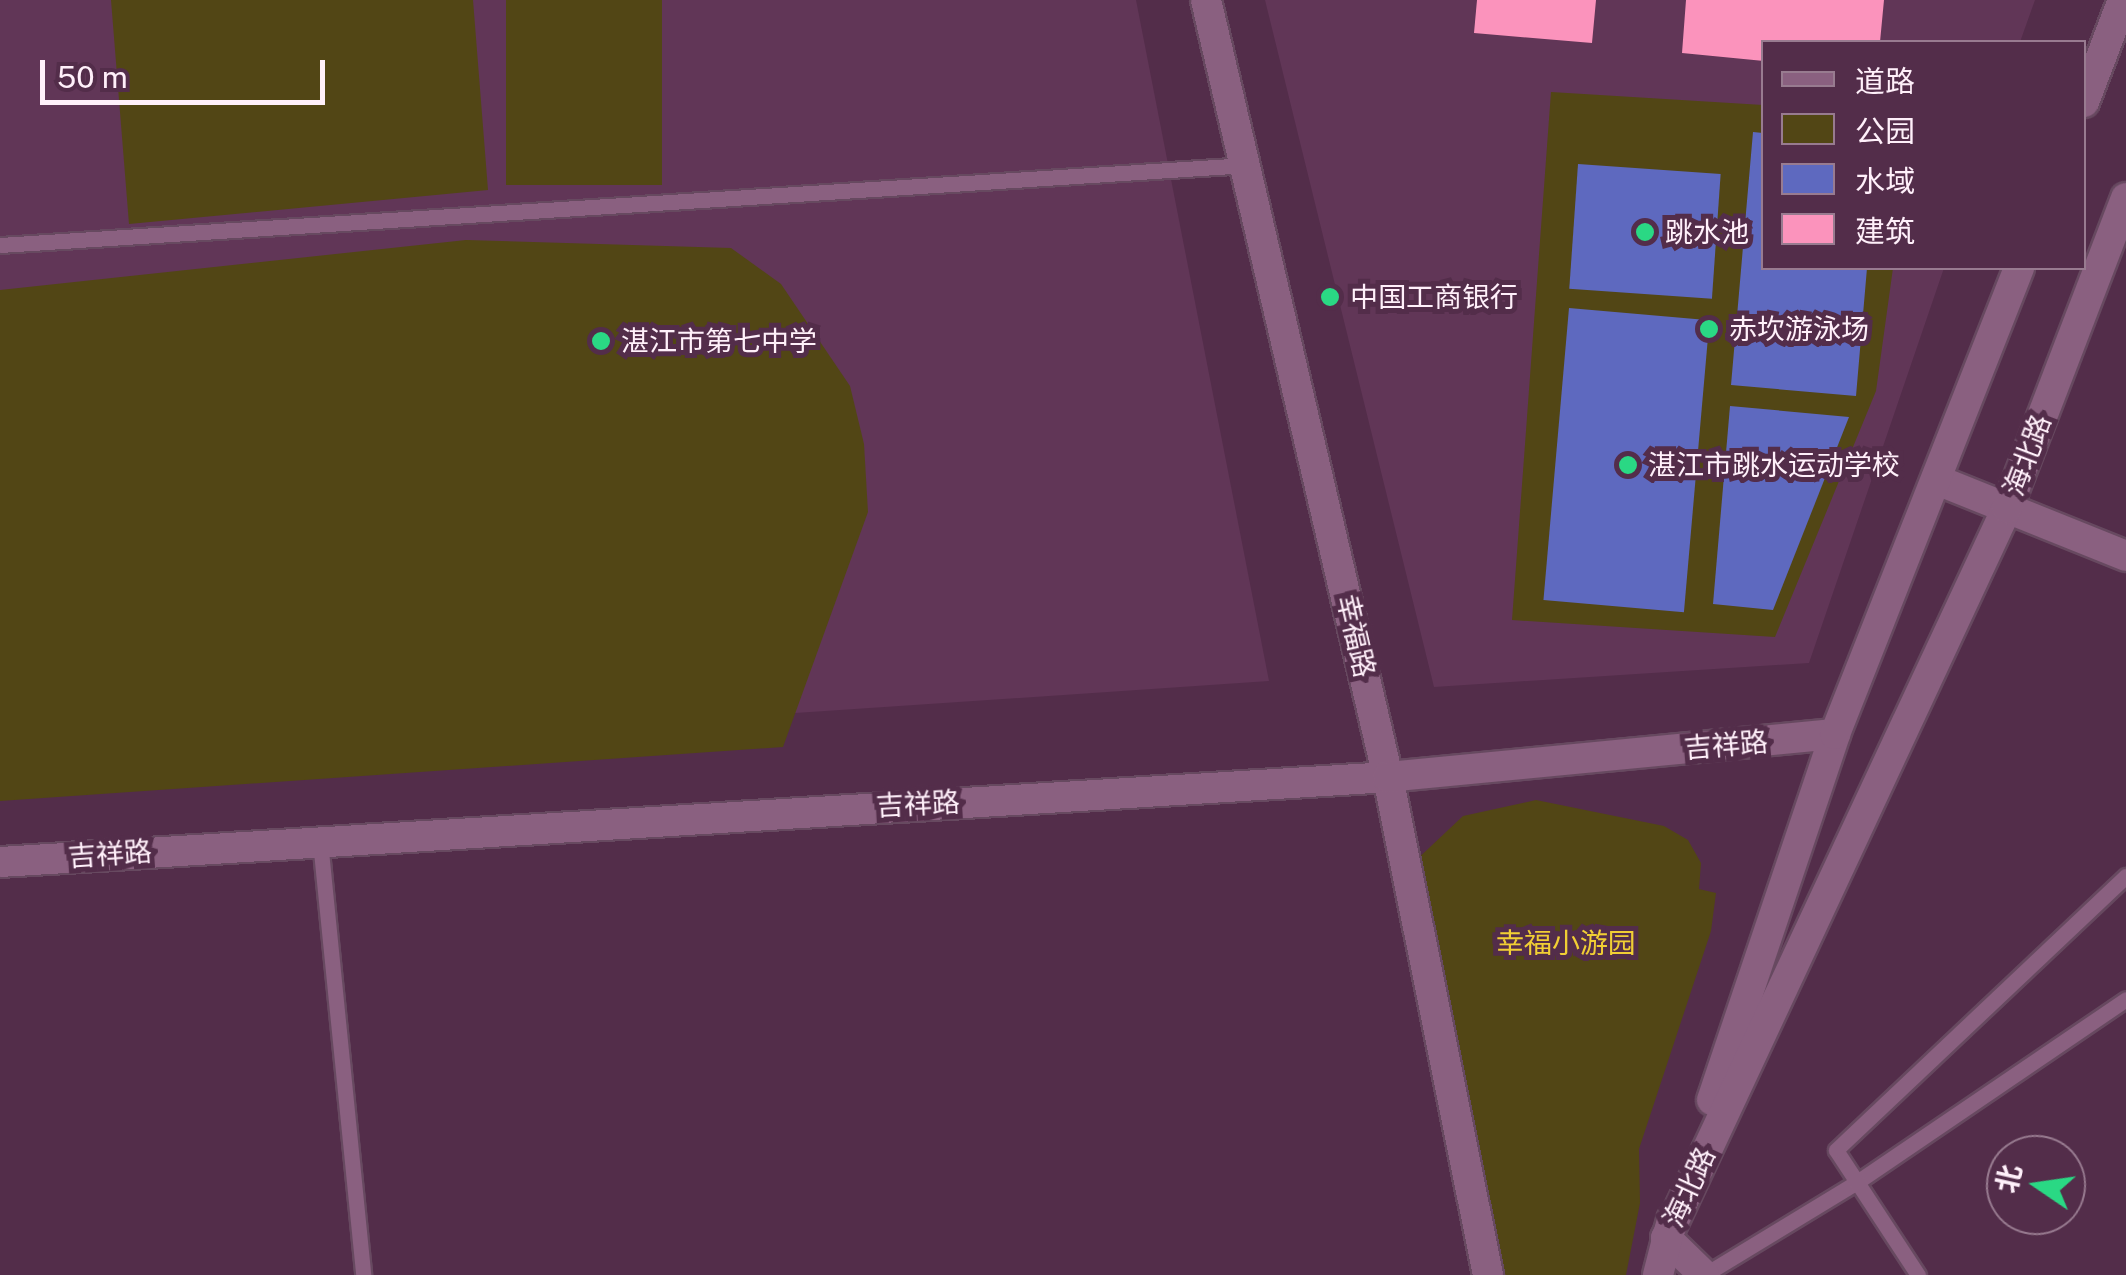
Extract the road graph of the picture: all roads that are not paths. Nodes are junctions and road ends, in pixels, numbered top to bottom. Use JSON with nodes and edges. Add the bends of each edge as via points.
{"nodes":[{"id":1,"x":1206,"y":0,"type":"edge"},
{"id":2,"x":2123,"y":0,"type":"edge"},
{"id":3,"x":2086,"y":97,"type":"edge"},
{"id":4,"x":1248,"y":165,"type":"junction"},
{"id":5,"x":2126,"y":198,"type":"edge"},
{"id":6,"x":0,"y":245,"type":"edge"},
{"id":7,"x":2018,"y":270,"type":"edge"},
{"id":8,"x":1936,"y":480,"type":"junction"},
{"id":9,"x":2006,"y":508,"type":"junction"},
{"id":10,"x":2126,"y":556,"type":"edge"},
{"id":11,"x":1835,"y":734,"type":"junction"},
{"id":12,"x":1388,"y":777,"type":"junction"},
{"id":13,"x":320,"y":838,"type":"junction"},
{"id":14,"x":0,"y":862,"type":"edge"},
{"id":15,"x":2126,"y":876,"type":"edge"},
{"id":16,"x":2126,"y":999,"type":"edge"},
{"id":17,"x":1858,"y":1182,"type":"junction"},
{"id":18,"x":1666,"y":1238,"type":"junction"},
{"id":19,"x":362,"y":1275,"type":"edge"},
{"id":20,"x":1488,"y":1275,"type":"edge"},
{"id":21,"x":1658,"y":1275,"type":"edge"},
{"id":22,"x":1704,"y":1275,"type":"edge"},
{"id":23,"x":1918,"y":1275,"type":"edge"}],
"edges":[{"from":1,"to":4,"type":"street","name":"幸福路"},
{"from":2,"to":3,"type":"street"},
{"from":4,"to":6,"type":"lane"},
{"from":4,"to":12,"type":"street","name":"幸福路"},
{"from":5,"to":9,"type":"street","name":"海北路"},
{"from":7,"to":8,"type":"street","name":"海北路"},
{"from":8,"to":9,"type":"street"},
{"from":8,"to":11,"type":"street","name":"海北路"},
{"from":9,"to":10,"type":"street"},
{"from":9,"to":18,"type":"street","name":"海北路"},
{"from":11,"to":12,"type":"street","name":"吉祥路"},
{"from":11,"to":18,"type":"street","name":"海北路"},
{"from":12,"to":13,"type":"street","name":"吉祥路"},
{"from":12,"to":20,"type":"street","name":"幸福路"},
{"from":13,"to":14,"type":"street","name":"吉祥路"},
{"from":13,"to":19,"type":"lane"},
{"from":15,"to":17,"type":"lane","via":[[1836,1150]]},
{"from":16,"to":17,"type":"lane"},
{"from":17,"to":22,"type":"lane"},
{"from":17,"to":23,"type":"lane"},
{"from":18,"to":21,"type":"street"},
{"from":18,"to":22,"type":"street"}]}
